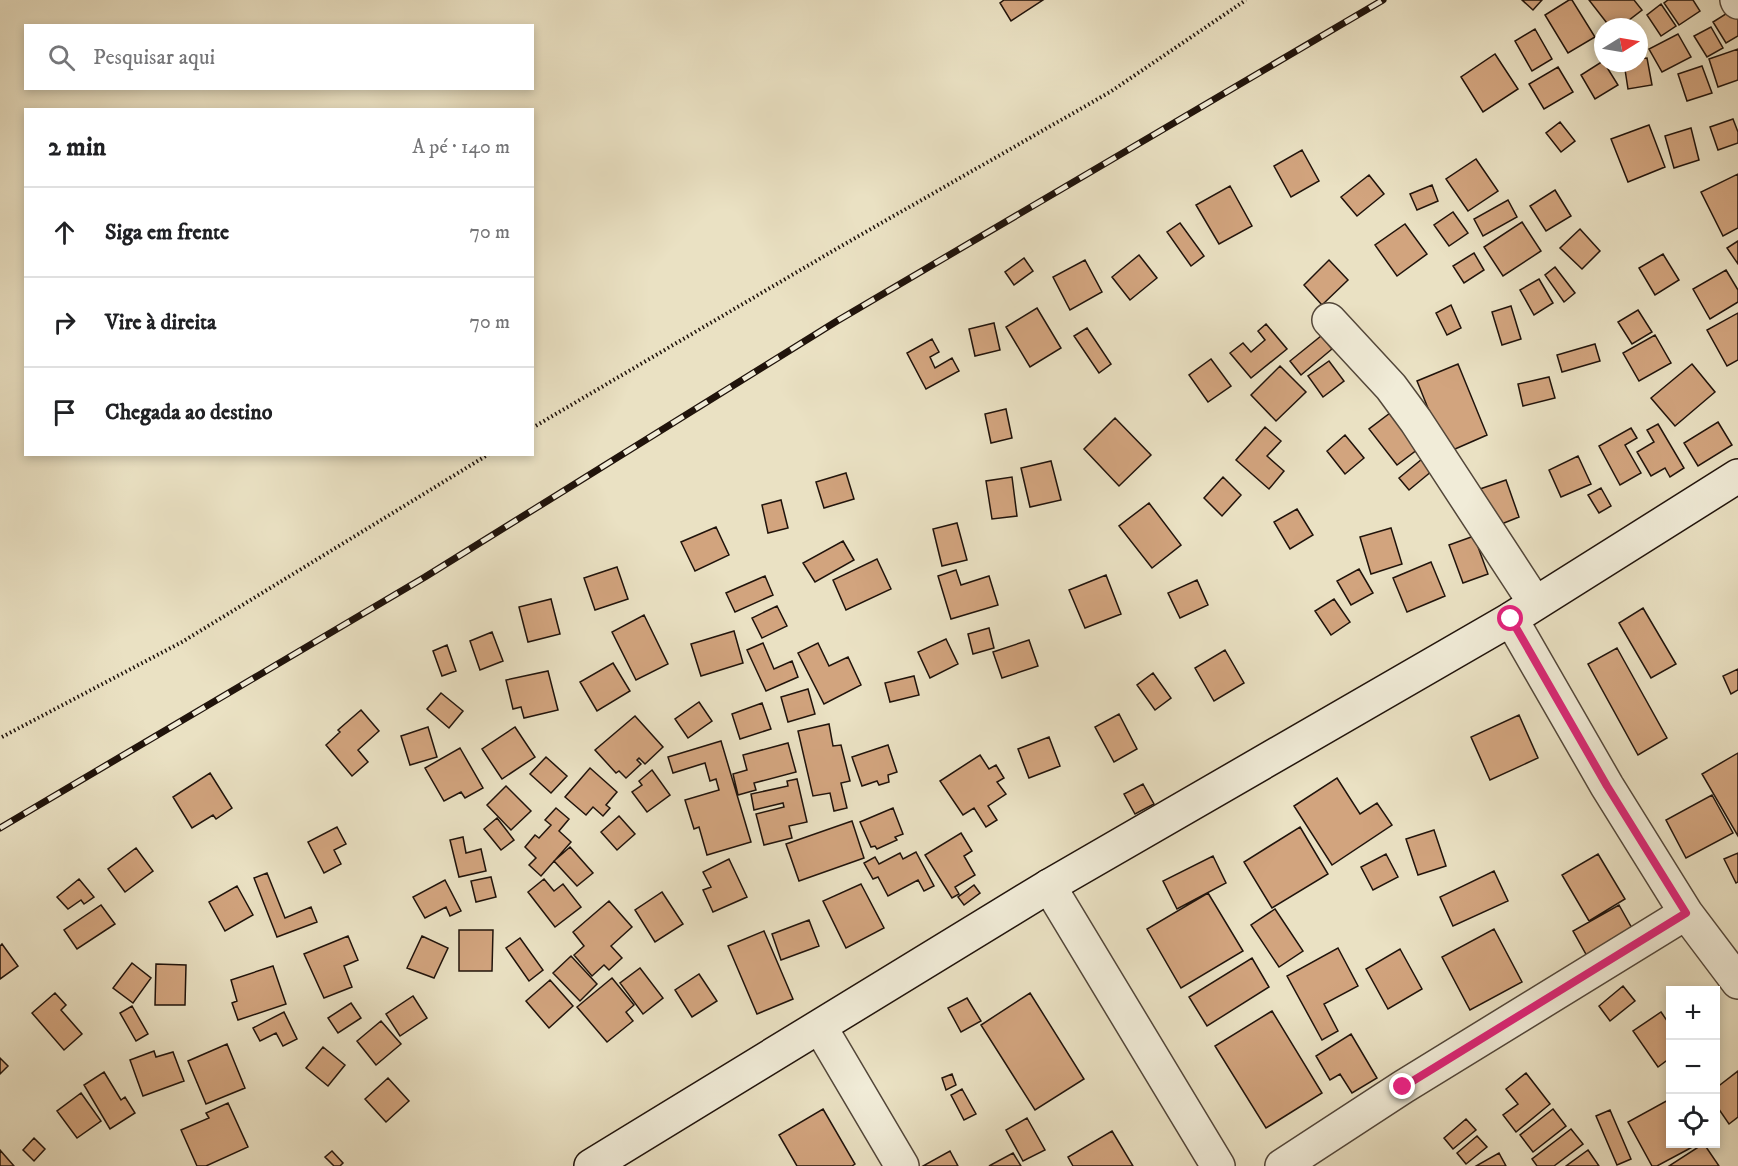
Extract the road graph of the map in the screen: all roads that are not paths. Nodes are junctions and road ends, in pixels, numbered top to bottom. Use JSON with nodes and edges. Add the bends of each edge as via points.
{"nodes":[{"id":1,"x":1329,"y":320,"type":"dead end"},
{"id":2,"x":1738,"y":476,"type":"edge"},
{"id":3,"x":1523,"y":611,"type":"junction"},
{"id":4,"x":1049,"y":886,"type":"junction"},
{"id":5,"x":1686,"y":913,"type":"junction"},
{"id":6,"x":1738,"y":982,"type":"edge"},
{"id":7,"x":820,"y":1026,"type":"junction"},
{"id":8,"x":609,"y":1161,"type":"edge"},
{"id":9,"x":903,"y":1166,"type":"edge"},
{"id":10,"x":1218,"y":1166,"type":"edge"},
{"id":11,"x":1282,"y":1166,"type":"edge"}],
"edges":[{"from":1,"to":3,"type":"street","via":[[1391,387],[1416,421]]},
{"from":2,"to":3,"type":"street"},
{"from":3,"to":4,"type":"street"},
{"from":3,"to":5,"type":"street","via":[[1607,786]]},
{"from":4,"to":7,"type":"street"},
{"from":4,"to":10,"type":"street"},
{"from":5,"to":6,"type":"street"},
{"from":5,"to":11,"type":"street"},
{"from":7,"to":8,"type":"street"},
{"from":7,"to":9,"type":"street"}]}
